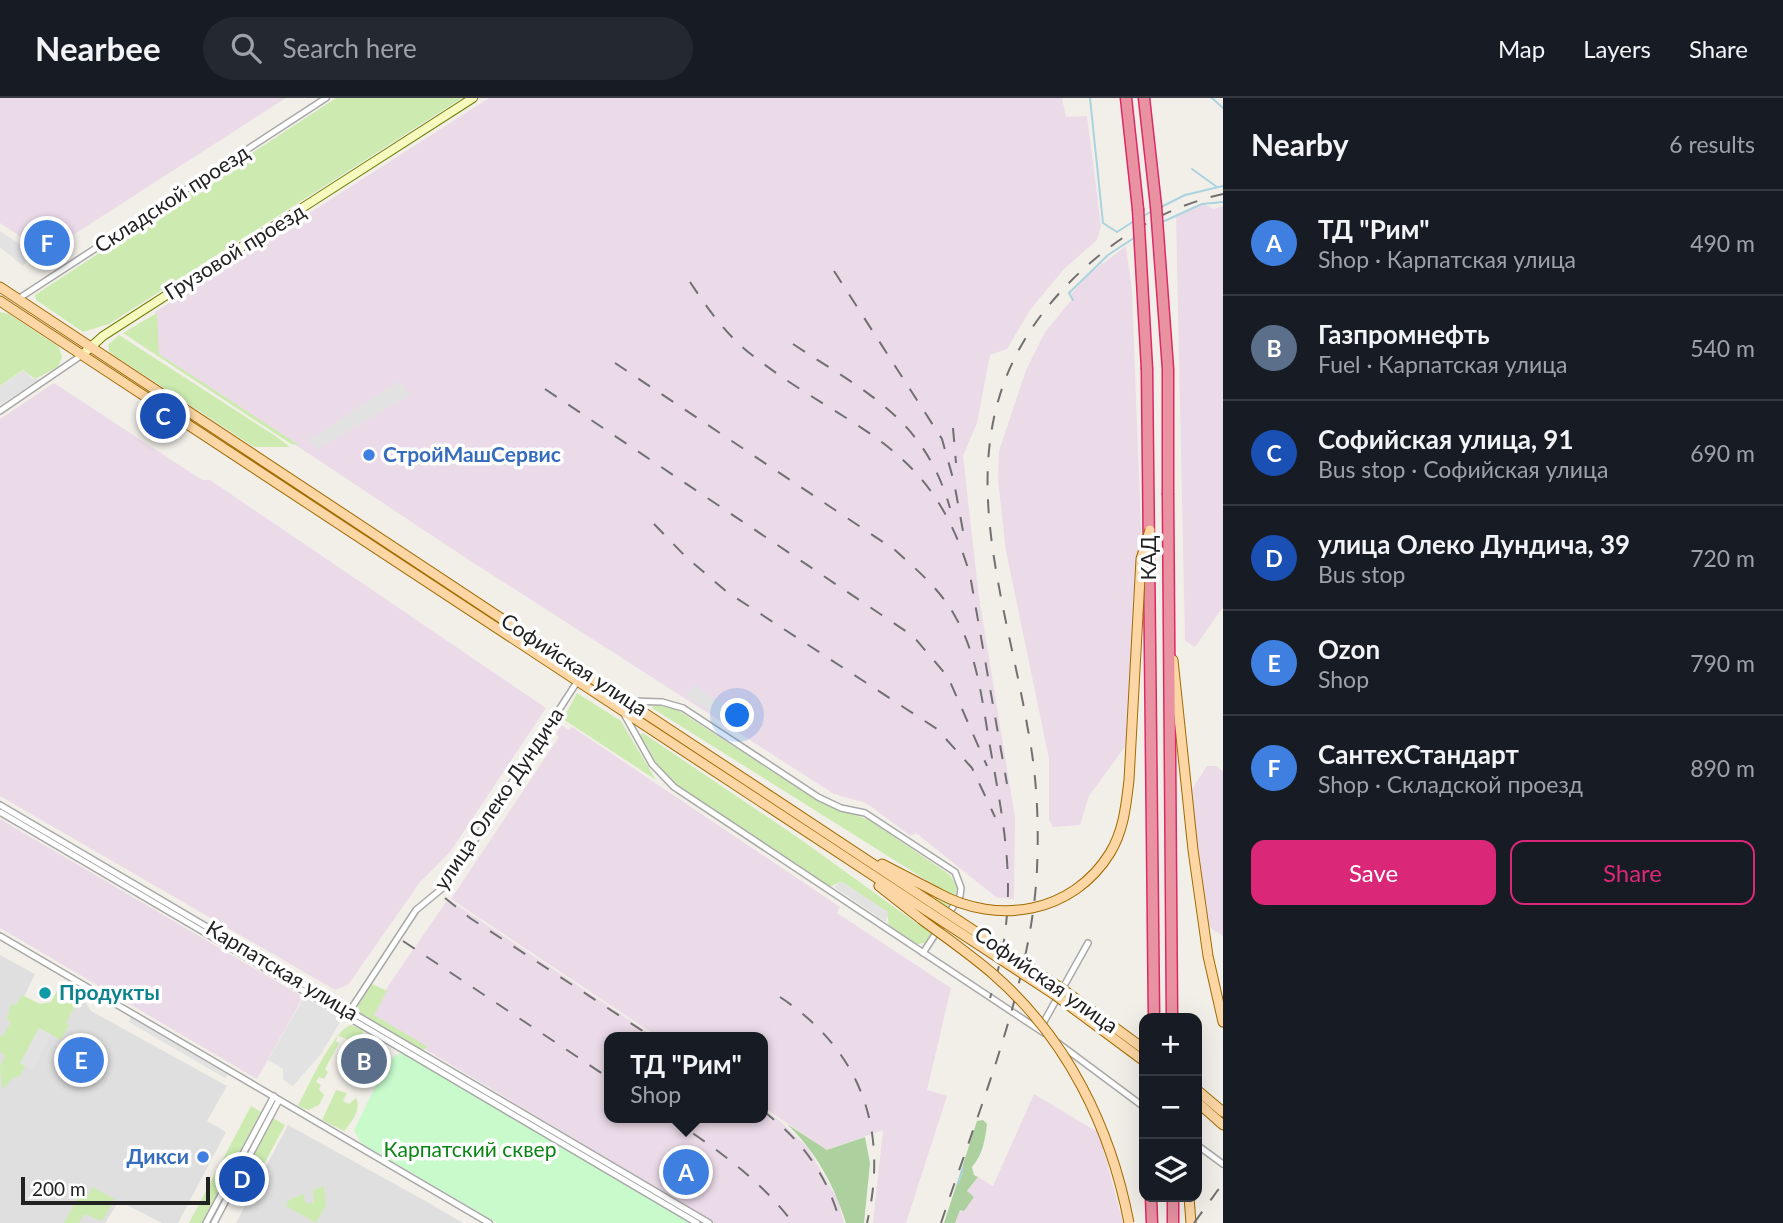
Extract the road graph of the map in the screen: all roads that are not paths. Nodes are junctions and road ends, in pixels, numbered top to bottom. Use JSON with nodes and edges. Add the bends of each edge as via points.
{"nodes":[{"id":1,"x":326,"y":98,"type":"edge"},
{"id":2,"x":473,"y":98,"type":"edge"},
{"id":3,"x":1126,"y":98,"type":"edge"},
{"id":4,"x":1144,"y":98,"type":"edge"},
{"id":5,"x":0,"y":287,"type":"edge"},
{"id":6,"x":18,"y":299,"type":"junction"},
{"id":7,"x":1,"y":303,"type":"edge"},
{"id":8,"x":90,"y":347,"type":"junction"},
{"id":9,"x":82,"y":355,"type":"junction"},
{"id":10,"x":0,"y":411,"type":"edge"},
{"id":11,"x":1150,"y":530,"type":"junction"},
{"id":12,"x":1168,"y":622,"type":"junction"},
{"id":13,"x":577,"y":682,"type":"junction"},
{"id":14,"x":630,"y":701,"type":"junction"},
{"id":15,"x":623,"y":712,"type":"junction"},
{"id":16,"x":0,"y":805,"type":"edge"},
{"id":17,"x":0,"y":812,"type":"edge"},
{"id":18,"x":867,"y":858,"type":"junction"},
{"id":19,"x":860,"y":869,"type":"junction"},
{"id":20,"x":930,"y":907,"type":"junction"},
{"id":21,"x":0,"y":936,"type":"edge"},
{"id":22,"x":1088,"y":943,"type":"dead end"},
{"id":23,"x":923,"y":953,"type":"junction"},
{"id":24,"x":1154,"y":1013,"type":"edge"},
{"id":25,"x":1172,"y":1013,"type":"edge"},
{"id":26,"x":348,"y":1014,"type":"junction"},
{"id":27,"x":1223,"y":1021,"type":"edge"},
{"id":28,"x":1040,"y":1030,"type":"junction"},
{"id":29,"x":1139,"y":1045,"type":"edge"},
{"id":30,"x":1139,"y":1057,"type":"edge"},
{"id":31,"x":1202,"y":1094,"type":"edge"},
{"id":32,"x":276,"y":1098,"type":"junction"},
{"id":33,"x":1139,"y":1103,"type":"edge"},
{"id":34,"x":1202,"y":1106,"type":"edge"},
{"id":35,"x":1223,"y":1112,"type":"edge"},
{"id":36,"x":1223,"y":1125,"type":"edge"},
{"id":37,"x":1202,"y":1149,"type":"edge"},
{"id":38,"x":1223,"y":1164,"type":"edge"},
{"id":39,"x":1151,"y":1202,"type":"edge"},
{"id":40,"x":1173,"y":1202,"type":"edge"},
{"id":41,"x":1189,"y":1202,"type":"edge"},
{"id":42,"x":206,"y":1223,"type":"edge"},
{"id":43,"x":214,"y":1223,"type":"edge"},
{"id":44,"x":489,"y":1223,"type":"edge"},
{"id":45,"x":697,"y":1223,"type":"edge"},
{"id":46,"x":709,"y":1223,"type":"edge"},
{"id":47,"x":1129,"y":1223,"type":"edge"},
{"id":48,"x":1152,"y":1223,"type":"edge"},
{"id":49,"x":1173,"y":1223,"type":"edge"},
{"id":50,"x":1191,"y":1223,"type":"edge"}],
"edges":[{"from":1,"to":6,"type":"street","name":"Складской проезд"},
{"from":2,"to":8,"type":"street","name":"Грузовой проезд"},
{"from":3,"to":11,"type":"highway","name":"КАД","bridge":true,"via":[[1142,261]]},
{"from":4,"to":12,"type":"highway","name":"КАД","bridge":true,"via":[[1168,369]]},
{"from":5,"to":6,"type":"main road","name":"Софийская улица"},
{"from":6,"to":8,"type":"main road","name":"Софийская улица"},
{"from":7,"to":9,"type":"main road","name":"Софийская улица"},
{"from":8,"to":9,"type":"street","name":"Грузовой проезд"},
{"from":8,"to":14,"type":"main road","name":"Софийская улица"},
{"from":9,"to":10,"type":"street","name":"Грузовой проезд"},
{"from":9,"to":13,"type":"main road","name":"Софийская улица"},
{"from":11,"to":18,"type":"main road","bridge":true,"via":[[1141,559],[1125,816],[1099,869],[1075,890],[1028,910],[977,909]]},
{"from":11,"to":24,"type":"highway","name":"КАД"},
{"from":12,"to":25,"type":"highway","name":"КАД"},
{"from":12,"to":27,"type":"main road","via":[[1193,850],[1208,957]]},
{"from":13,"to":15,"type":"main road","name":"Софийская улица"},
{"from":13,"to":26,"type":"street","name":"улица Олеко Дундича","via":[[444,886],[416,910]]},
{"from":14,"to":18,"type":"main road","name":"Софийская улица"},
{"from":14,"to":23,"type":"street","via":[[683,708],[818,797],[865,813],[955,872],[960,896]]},
{"from":15,"to":19,"type":"main road","name":"Софийская улица"},
{"from":15,"to":23,"type":"street","via":[[652,764],[674,788]]},
{"from":16,"to":26,"type":"street","name":"Карпатская улица"},
{"from":17,"to":26,"type":"street","name":"Карпатская улица"},
{"from":18,"to":20,"type":"main road","name":"Софийская улица"},
{"from":19,"to":20,"type":"main road","name":"Софийская улица"},
{"from":19,"to":47,"type":"main road","bridge":true,"via":[[995,975],[1045,1030],[1083,1087],[1109,1145]]},
{"from":20,"to":29,"type":"main road","name":"Софийская улица","bridge":true,"via":[[1061,988]]},
{"from":20,"to":30,"type":"main road","name":"Софийская улица","bridge":true},
{"from":21,"to":32,"type":"street"},
{"from":22,"to":28,"type":"street"},
{"from":23,"to":28,"type":"street"},
{"from":26,"to":45,"type":"street","name":"Карпатская улица"},
{"from":26,"to":46,"type":"street","name":"Карпатская улица"},
{"from":28,"to":33,"type":"street"},
{"from":31,"to":35,"type":"main road"},
{"from":32,"to":42,"type":"street"},
{"from":32,"to":43,"type":"street"},
{"from":32,"to":44,"type":"street"},
{"from":34,"to":36,"type":"main road"},
{"from":37,"to":38,"type":"street"},
{"from":39,"to":48,"type":"highway"},
{"from":40,"to":49,"type":"highway"},
{"from":41,"to":50,"type":"main road"}]}
